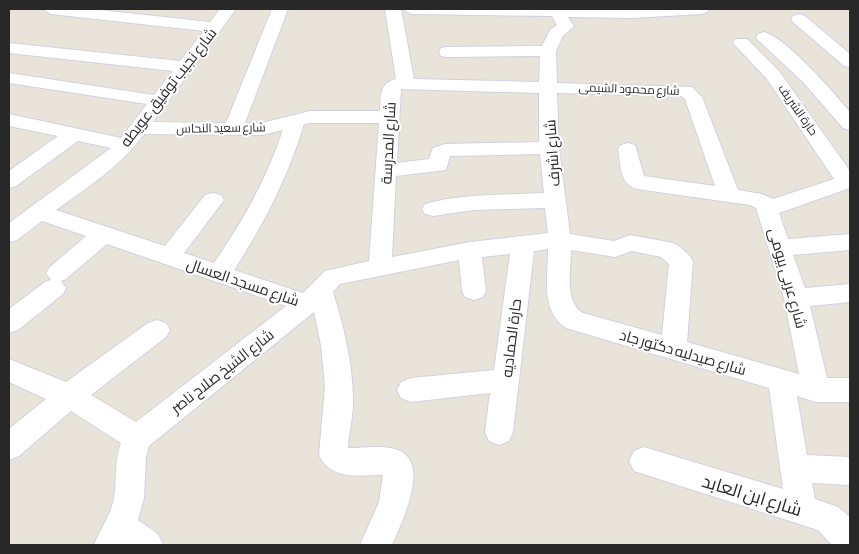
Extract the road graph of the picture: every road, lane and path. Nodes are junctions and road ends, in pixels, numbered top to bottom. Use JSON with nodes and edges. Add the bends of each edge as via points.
{"nodes":[{"id":1,"x":51,"y":9,"type":"edge"},
{"id":2,"x":228,"y":9,"type":"edge"},
{"id":3,"x":280,"y":9,"type":"edge"},
{"id":4,"x":393,"y":9,"type":"edge"},
{"id":5,"x":411,"y":9,"type":"edge"},
{"id":6,"x":462,"y":9,"type":"edge"},
{"id":7,"x":702,"y":9,"type":"edge"},
{"id":8,"x":557,"y":11,"type":"edge"},
{"id":9,"x":632,"y":11,"type":"edge"},
{"id":10,"x":117,"y":12,"type":"edge"},
{"id":11,"x":798,"y":19,"type":"dead end"},
{"id":12,"x":215,"y":27,"type":"junction"},
{"id":13,"x":764,"y":37,"type":"dead end"},
{"id":14,"x":741,"y":44,"type":"dead end"},
{"id":15,"x":9,"y":48,"type":"edge"},
{"id":16,"x":548,"y":50,"type":"junction"},
{"id":17,"x":850,"y":62,"type":"edge"},
{"id":18,"x":185,"y":67,"type":"junction"},
{"id":19,"x":9,"y":78,"type":"edge"},
{"id":20,"x":406,"y":84,"type":"junction"},
{"id":21,"x":451,"y":84,"type":"junction"},
{"id":22,"x":549,"y":86,"type":"junction"},
{"id":23,"x":161,"y":101,"type":"junction"},
{"id":24,"x":390,"y":116,"type":"junction"},
{"id":25,"x":9,"y":120,"type":"edge"},
{"id":26,"x":295,"y":121,"type":"junction"},
{"id":27,"x":850,"y":124,"type":"edge"},
{"id":28,"x":140,"y":128,"type":"junction"},
{"id":29,"x":233,"y":129,"type":"junction"},
{"id":30,"x":74,"y":134,"type":"junction"},
{"id":31,"x":126,"y":145,"type":"junction"},
{"id":32,"x":549,"y":148,"type":"junction"},
{"id":33,"x":628,"y":149,"type":"dead end"},
{"id":34,"x":387,"y":170,"type":"junction"},
{"id":35,"x":9,"y":181,"type":"edge"},
{"id":36,"x":848,"y":182,"type":"edge"},
{"id":37,"x":728,"y":195,"type":"junction"},
{"id":38,"x":213,"y":200,"type":"dead end"},
{"id":39,"x":556,"y":200,"type":"junction"},
{"id":40,"x":433,"y":209,"type":"dead end"},
{"id":41,"x":767,"y":209,"type":"junction"},
{"id":42,"x":39,"y":212,"type":"junction"},
{"id":43,"x":9,"y":234,"type":"edge"},
{"id":44,"x":104,"y":234,"type":"junction"},
{"id":45,"x":560,"y":240,"type":"junction"},
{"id":46,"x":850,"y":242,"type":"edge"},
{"id":47,"x":523,"y":244,"type":"junction"},
{"id":48,"x":781,"y":248,"type":"junction"},
{"id":49,"x":470,"y":250,"type":"junction"},
{"id":50,"x":169,"y":257,"type":"junction"},
{"id":51,"x":380,"y":267,"type":"junction"},
{"id":52,"x":219,"y":274,"type":"junction"},
{"id":53,"x":474,"y":291,"type":"dead end"},
{"id":54,"x":850,"y":293,"type":"edge"},
{"id":55,"x":314,"y":297,"type":"junction"},
{"id":56,"x":796,"y":298,"type":"junction"},
{"id":57,"x":560,"y":302,"type":"joint"},
{"id":58,"x":9,"y":323,"type":"edge"},
{"id":59,"x":158,"y":330,"type":"dead end"},
{"id":60,"x":674,"y":349,"type":"junction"},
{"id":61,"x":9,"y":370,"type":"edge"},
{"id":62,"x":506,"y":380,"type":"junction"},
{"id":63,"x":781,"y":380,"type":"junction"},
{"id":64,"x":411,"y":390,"type":"dead end"},
{"id":65,"x":816,"y":390,"type":"junction"},
{"id":66,"x":850,"y":390,"type":"edge"},
{"id":67,"x":69,"y":396,"type":"junction"},
{"id":68,"x":499,"y":432,"type":"dead end"},
{"id":69,"x":137,"y":438,"type":"junction"},
{"id":70,"x":9,"y":447,"type":"edge"},
{"id":71,"x":644,"y":462,"type":"dead end"},
{"id":72,"x":795,"y":468,"type":"junction"},
{"id":73,"x":850,"y":471,"type":"edge"},
{"id":74,"x":801,"y":510,"type":"junction"},
{"id":75,"x":115,"y":536,"type":"edge"},
{"id":76,"x":147,"y":545,"type":"edge"},
{"id":77,"x":376,"y":545,"type":"edge"},
{"id":78,"x":848,"y":545,"type":"edge"}],
"edges":[{"from":1,"to":10,"type":"street"},
{"from":2,"to":12,"type":"street","name":"شارع نجيب توفيق عويطه"},
{"from":3,"to":29,"type":"street"},
{"from":4,"to":20,"type":"street"},
{"from":5,"to":6,"type":"street"},
{"from":6,"to":8,"type":"street"},
{"from":7,"to":9,"type":"street"},
{"from":8,"to":9,"type":"street"},
{"from":8,"to":16,"type":"street","via":[[566,26],[556,33]]},
{"from":10,"to":12,"type":"street"},
{"from":11,"to":17,"type":"street"},
{"from":12,"to":18,"type":"street","name":"شارع نجيب توفيق عويطه"},
{"from":13,"to":27,"type":"street","via":[[823,89]]},
{"from":14,"to":36,"type":"street","name":"حارة الشريف","via":[[773,75]]},
{"from":15,"to":18,"type":"street"},
{"from":16,"to":21,"type":"street","via":[[446,45]]},
{"from":16,"to":22,"type":"street","name":"شارع اشرف"},
{"from":18,"to":23,"type":"street","name":"شارع نجيب توفيق عويطه"},
{"from":19,"to":23,"type":"street"},
{"from":20,"to":21,"type":"street","name":"شارع المدرسة"},
{"from":20,"to":24,"type":"street","name":"شارع المدرسة","via":[[392,87]]},
{"from":21,"to":22,"type":"street","name":"شارع المدرسة"},
{"from":22,"to":32,"type":"street","name":"شارع اشرف"},
{"from":22,"to":37,"type":"street","name":"شارع محمود الشيمى","via":[[689,93]]},
{"from":23,"to":28,"type":"street","name":"شارع نجيب توفيق عويطه"},
{"from":24,"to":26,"type":"street","name":"شارع سعيد النحاس","via":[[329,115]]},
{"from":24,"to":34,"type":"street","name":"شارع المدرسة"},
{"from":25,"to":30,"type":"street"},
{"from":26,"to":29,"type":"street","name":"شارع سعيد النحاس","via":[[262,129]]},
{"from":26,"to":52,"type":"street","via":[[271,190]]},
{"from":28,"to":29,"type":"street","name":"شارع سعيد النحاس"},
{"from":28,"to":31,"type":"street","name":"شارع نجيب توفيق عويطه"},
{"from":30,"to":31,"type":"street"},
{"from":30,"to":35,"type":"street"},
{"from":31,"to":42,"type":"street","name":"شارع نجيب توفيق عويطه"},
{"from":32,"to":34,"type":"street","via":[[445,150],[440,152],[439,165]]},
{"from":32,"to":39,"type":"street","name":"شارع اشرف"},
{"from":33,"to":37,"type":"street","name":"شارع عربى بيومى","via":[[637,182]]},
{"from":34,"to":51,"type":"street","name":"شارع المدرسة"},
{"from":36,"to":41,"type":"street"},
{"from":37,"to":41,"type":"street","name":"شارع عربى بيومى","via":[[758,200]]},
{"from":38,"to":50,"type":"street"},
{"from":39,"to":40,"type":"street","via":[[474,203]]},
{"from":39,"to":45,"type":"street","name":"شارع اشرف"},
{"from":41,"to":48,"type":"street","name":"شارع عربى بيومى"},
{"from":42,"to":43,"type":"street","name":"شارع نجيب توفيق عويطه"},
{"from":42,"to":44,"type":"street","name":"شارع مسجد العسال"},
{"from":44,"to":50,"type":"street","name":"شارع مسجد العسال"},
{"from":44,"to":58,"type":"street"},
{"from":45,"to":47,"type":"street","name":"شارع مسجد العسال"},
{"from":45,"to":57,"type":"street","name":"شارع اشرف"},
{"from":45,"to":60,"type":"street","name":"شارع مسجد العسال","via":[[615,249],[630,243],[668,250],[678,257],[681,261]]},
{"from":46,"to":48,"type":"street"},
{"from":47,"to":49,"type":"street","name":"شارع مسجد العسال"},
{"from":47,"to":62,"type":"street","name":"حارة الحماديه"},
{"from":48,"to":56,"type":"street","name":"شارع عربى بيومى"},
{"from":49,"to":51,"type":"street","name":"شارع مسجد العسال"},
{"from":49,"to":53,"type":"street"},
{"from":50,"to":52,"type":"street","name":"شارع مسجد العسال"},
{"from":51,"to":55,"type":"street","name":"شارع مسجد العسال","via":[[334,277]]},
{"from":52,"to":55,"type":"street","name":"شارع مسجد العسال"},
{"from":54,"to":56,"type":"street"},
{"from":55,"to":69,"type":"street","name":"شارع الشيخ صلاح ناصر"},
{"from":55,"to":77,"type":"street","via":[[331,323],[338,361],[339,404],[334,455],[341,462],[394,462],[399,467],[394,504]]},
{"from":56,"to":65,"type":"street","name":"شارع عربى بيومى"},
{"from":57,"to":60,"type":"street","name":"شارع صيدليه دكتور جاد","via":[[567,316],[575,321]]},
{"from":59,"to":67,"type":"street"},
{"from":60,"to":63,"type":"street","name":"شارع صيدليه دكتور جاد"},
{"from":61,"to":67,"type":"street"},
{"from":62,"to":64,"type":"street"},
{"from":62,"to":68,"type":"street","name":"حارة الحماديه"},
{"from":63,"to":65,"type":"street","name":"شارع صيدليه دكتور جاد"},
{"from":63,"to":72,"type":"street"},
{"from":65,"to":66,"type":"street","name":"شارع صيدليه دكتور جاد"},
{"from":67,"to":69,"type":"street"},
{"from":67,"to":70,"type":"street"},
{"from":69,"to":75,"type":"street","via":[[131,456],[129,498]]},
{"from":71,"to":74,"type":"street","name":"شارع ابن العابد"},
{"from":72,"to":73,"type":"street"},
{"from":72,"to":74,"type":"street"},
{"from":74,"to":78,"type":"street","name":"شارع ابن العابد","via":[[832,521]]},
{"from":75,"to":76,"type":"street"}]}
